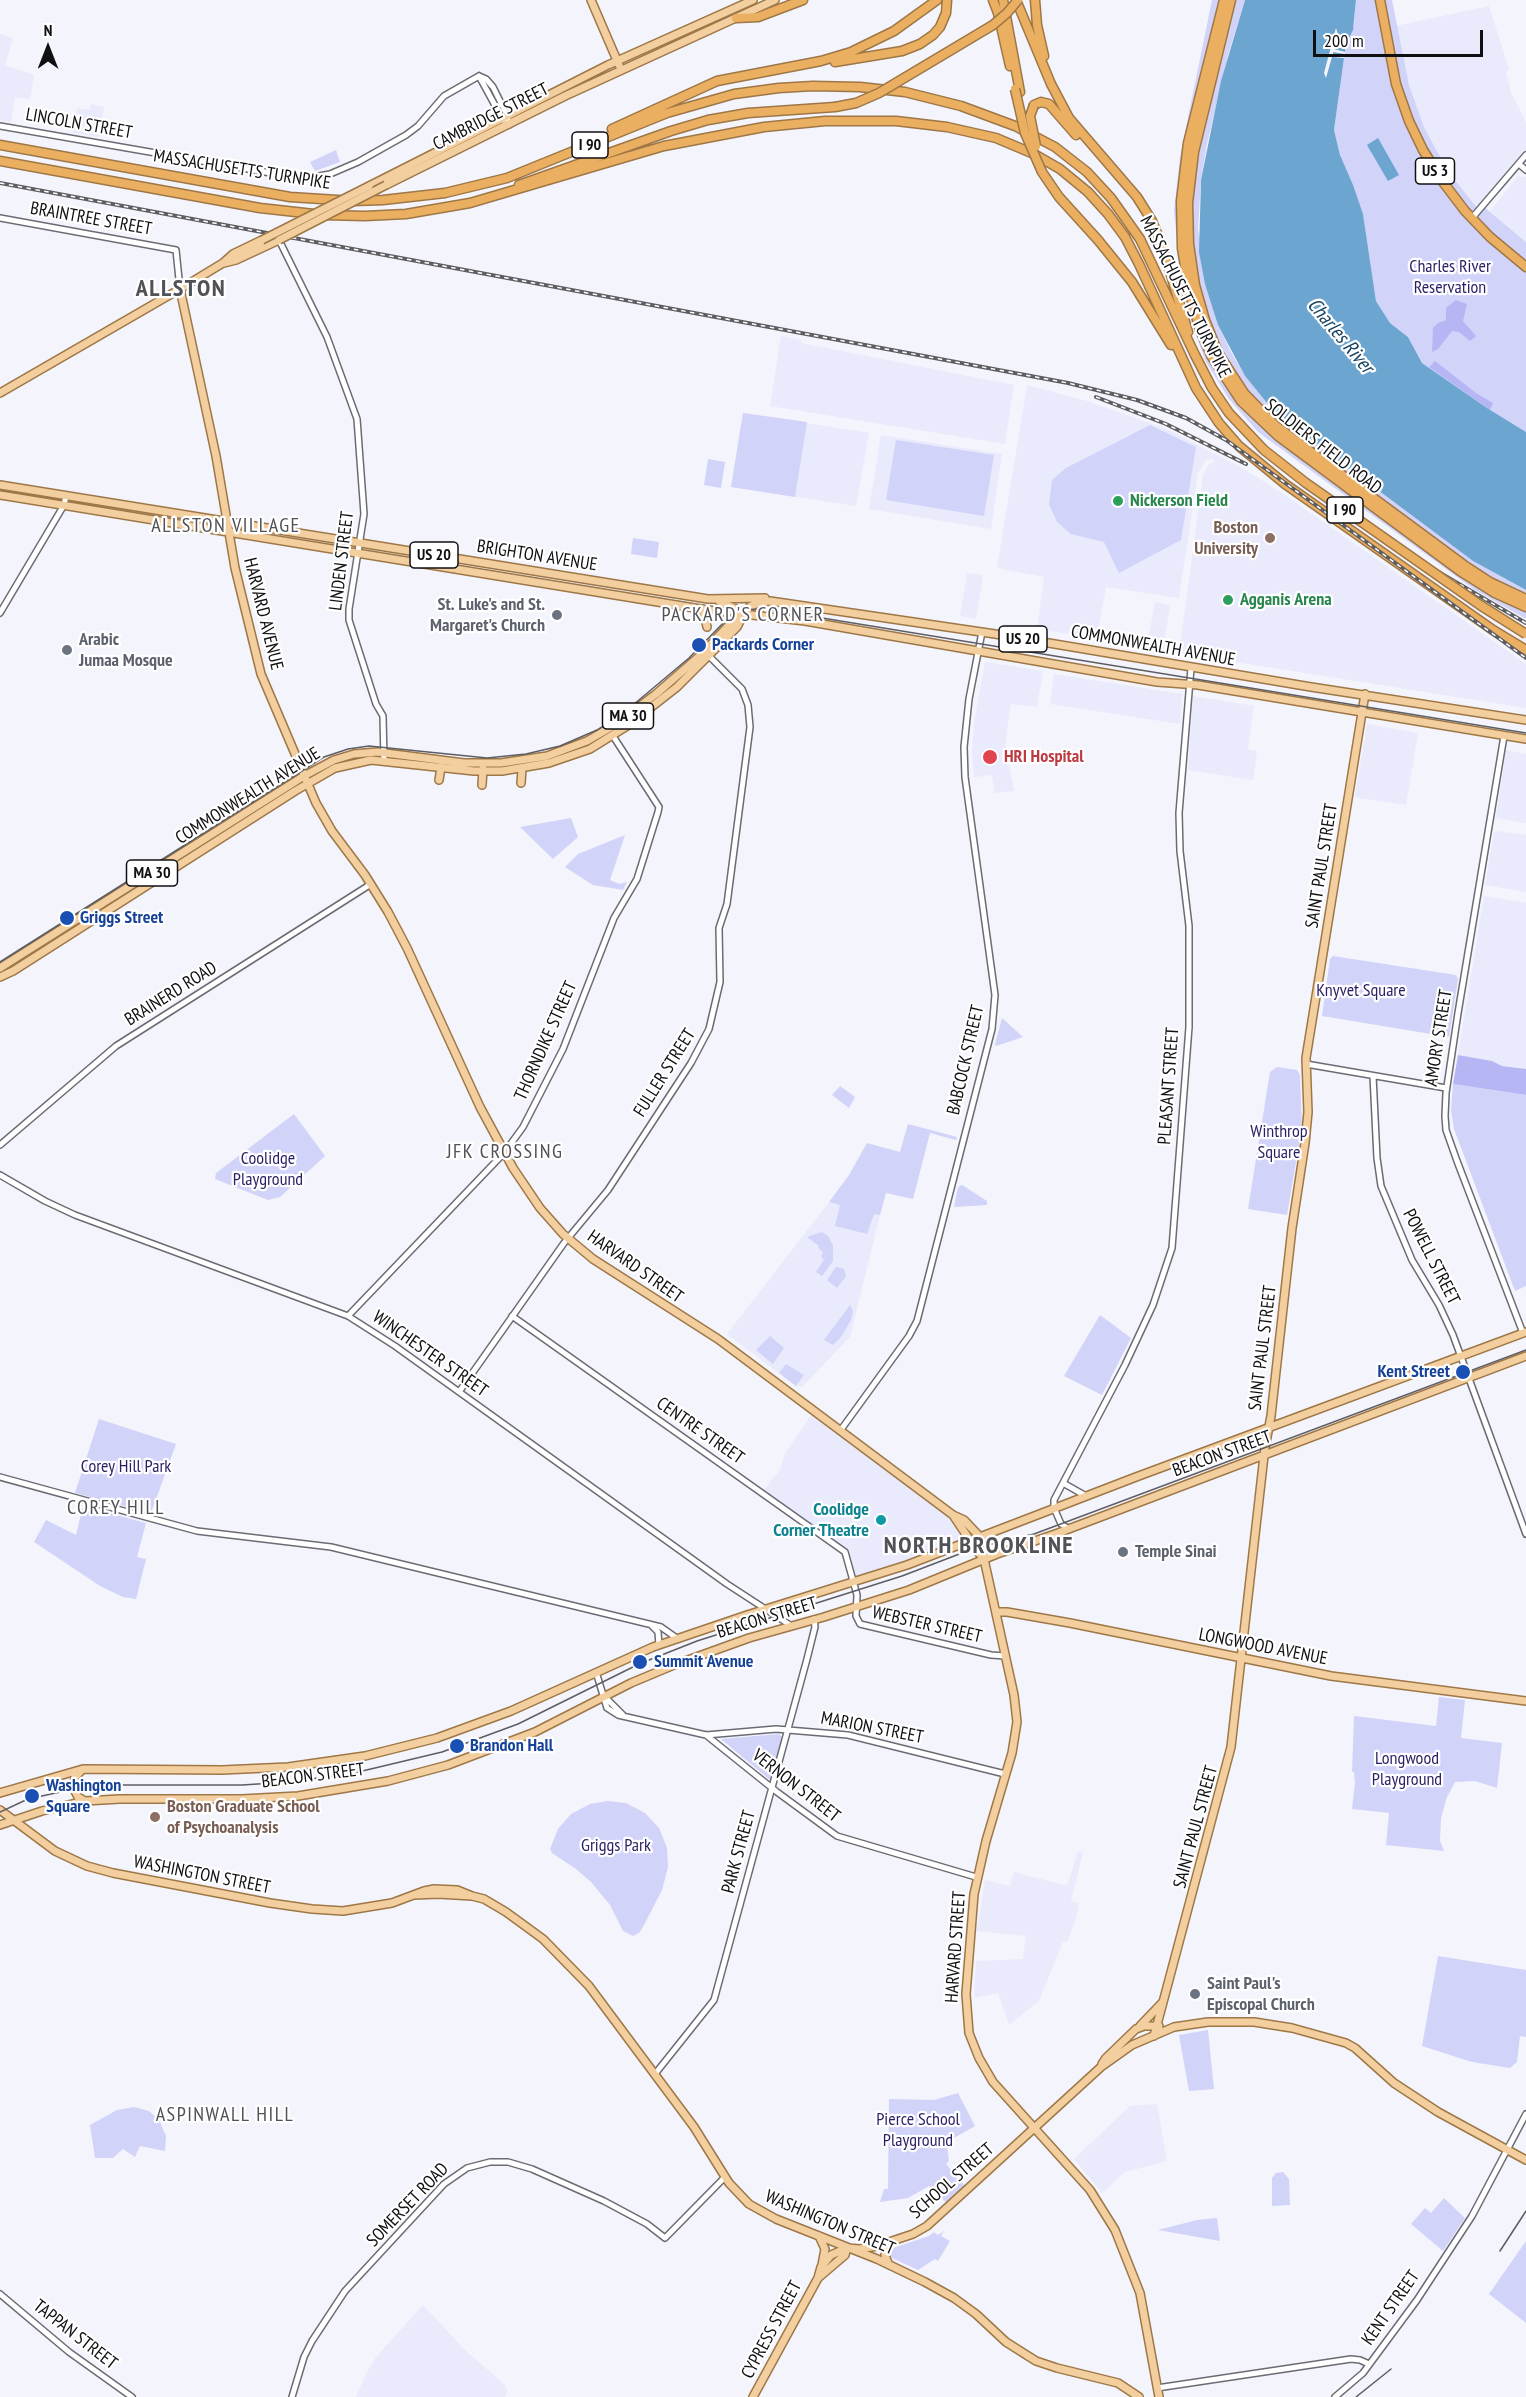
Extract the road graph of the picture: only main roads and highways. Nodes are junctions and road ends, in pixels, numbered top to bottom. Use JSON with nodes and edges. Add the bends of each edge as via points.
{"nodes":[{"id":1,"x":591,"y":0,"type":"edge"},
{"id":2,"x":753,"y":0,"type":"edge"},
{"id":3,"x":775,"y":0,"type":"edge"},
{"id":4,"x":802,"y":0,"type":"edge"},
{"id":5,"x":937,"y":0,"type":"edge"},
{"id":6,"x":947,"y":0,"type":"edge"},
{"id":7,"x":993,"y":0,"type":"edge"},
{"id":8,"x":1004,"y":0,"type":"edge"},
{"id":9,"x":1017,"y":0,"type":"edge"},
{"id":10,"x":1035,"y":0,"type":"edge"},
{"id":11,"x":1224,"y":0,"type":"edge"},
{"id":12,"x":1231,"y":0,"type":"edge"},
{"id":13,"x":1237,"y":0,"type":"edge"},
{"id":14,"x":1380,"y":0,"type":"edge"},
{"id":15,"x":736,"y":18,"type":"junction"},
{"id":16,"x":1222,"y":36,"type":"junction"},
{"id":17,"x":617,"y":61,"type":"junction"},
{"id":18,"x":787,"y":68,"type":"junction"},
{"id":19,"x":621,"y":70,"type":"junction"},
{"id":20,"x":1017,"y":90,"type":"junction"},
{"id":21,"x":1056,"y":93,"type":"junction"},
{"id":22,"x":0,"y":146,"type":"edge"},
{"id":23,"x":1100,"y":155,"type":"junction"},
{"id":24,"x":0,"y":161,"type":"edge"},
{"id":25,"x":536,"y":168,"type":"junction"},
{"id":26,"x":441,"y":209,"type":"junction"},
{"id":27,"x":1098,"y":240,"type":"junction"},
{"id":28,"x":223,"y":263,"type":"junction"},
{"id":29,"x":1525,"y":267,"type":"edge"},
{"id":30,"x":180,"y":289,"type":"junction"},
{"id":31,"x":1195,"y":356,"type":"junction"},
{"id":32,"x":1182,"y":360,"type":"junction"},
{"id":33,"x":0,"y":393,"type":"edge"},
{"id":34,"x":0,"y":485,"type":"edge"},
{"id":35,"x":0,"y":495,"type":"edge"},
{"id":36,"x":226,"y":522,"type":"junction"},
{"id":37,"x":227,"y":533,"type":"junction"},
{"id":38,"x":1526,"y":599,"type":"edge"},
{"id":39,"x":716,"y":600,"type":"junction"},
{"id":40,"x":785,"y":603,"type":"junction"},
{"id":41,"x":1526,"y":607,"type":"edge"},
{"id":42,"x":703,"y":609,"type":"junction"},
{"id":43,"x":744,"y":613,"type":"junction"},
{"id":44,"x":707,"y":627,"type":"dead end"},
{"id":45,"x":1526,"y":634,"type":"edge"},
{"id":46,"x":1526,"y":650,"type":"edge"},
{"id":47,"x":1365,"y":694,"type":"junction"},
{"id":48,"x":1362,"y":712,"type":"junction"},
{"id":49,"x":1526,"y":720,"type":"edge"},
{"id":50,"x":1526,"y":739,"type":"edge"},
{"id":51,"x":441,"y":767,"type":"junction"},
{"id":52,"x":483,"y":768,"type":"junction"},
{"id":53,"x":522,"y":769,"type":"junction"},
{"id":54,"x":304,"y":776,"type":"junction"},
{"id":55,"x":439,"y":780,"type":"dead end"},
{"id":56,"x":307,"y":783,"type":"junction"},
{"id":57,"x":521,"y":783,"type":"dead end"},
{"id":58,"x":482,"y":785,"type":"dead end"},
{"id":59,"x":390,"y":918,"type":"joint"},
{"id":60,"x":0,"y":968,"type":"edge"},
{"id":61,"x":0,"y":977,"type":"edge"},
{"id":62,"x":1525,"y":1333,"type":"edge"},
{"id":63,"x":1526,"y":1356,"type":"edge"},
{"id":64,"x":1268,"y":1428,"type":"junction"},
{"id":65,"x":1264,"y":1456,"type":"junction"},
{"id":66,"x":953,"y":1515,"type":"junction"},
{"id":67,"x":980,"y":1537,"type":"junction"},
{"id":68,"x":971,"y":1540,"type":"junction"},
{"id":69,"x":984,"y":1558,"type":"junction"},
{"id":70,"x":997,"y":1612,"type":"junction"},
{"id":71,"x":1241,"y":1658,"type":"junction"},
{"id":72,"x":1526,"y":1701,"type":"edge"},
{"id":73,"x":83,"y":1769,"type":"junction"},
{"id":74,"x":0,"y":1794,"type":"edge"},
{"id":75,"x":85,"y":1801,"type":"junction"},
{"id":76,"x":0,"y":1810,"type":"edge"},
{"id":77,"x":13,"y":1821,"type":"junction"},
{"id":78,"x":0,"y":1825,"type":"edge"},
{"id":79,"x":1163,"y":2002,"type":"junction"},
{"id":80,"x":1157,"y":2026,"type":"junction"},
{"id":81,"x":1139,"y":2027,"type":"junction"},
{"id":82,"x":1174,"y":2027,"type":"junction"},
{"id":83,"x":1154,"y":2036,"type":"junction"},
{"id":84,"x":1101,"y":2067,"type":"junction"},
{"id":85,"x":1034,"y":2128,"type":"junction"},
{"id":86,"x":1526,"y":2160,"type":"edge"},
{"id":87,"x":819,"y":2236,"type":"junction"},
{"id":88,"x":888,"y":2242,"type":"junction"},
{"id":89,"x":847,"y":2248,"type":"junction"},
{"id":90,"x":822,"y":2265,"type":"junction"},
{"id":91,"x":890,"y":2265,"type":"junction"},
{"id":92,"x":818,"y":2278,"type":"junction"},
{"id":93,"x":753,"y":2397,"type":"edge"},
{"id":94,"x":1139,"y":2397,"type":"edge"},
{"id":95,"x":1159,"y":2397,"type":"edge"}],
"edges":[{"from":1,"to":17,"type":"main road"},
{"from":2,"to":17,"type":"main road","name":"CAMBRIDGE STREET"},
{"from":3,"to":15,"type":"main road","name":"CAMBRIDGE STREET"},
{"from":4,"to":15,"type":"highway","via":[[758,17]]},
{"from":5,"to":18,"type":"highway","via":[[899,28],[861,48]]},
{"from":6,"to":18,"type":"highway","via":[[946,13],[933,36],[906,50]]},
{"from":7,"to":20,"type":"highway"},
{"from":8,"to":20,"type":"highway"},
{"from":9,"to":21,"type":"highway"},
{"from":9,"to":26,"type":"highway","bridge":true,"via":[[993,25],[861,102],[748,113],[701,122]]},
{"from":10,"to":21,"type":"highway","via":[[1041,46]]},
{"from":11,"to":41,"type":"highway","name":"SOLDIERS FIELD ROAD","via":[[1188,143],[1181,201],[1182,248],[1189,290],[1212,357],[1241,401],[1286,443],[1460,572]]},
{"from":12,"to":16,"type":"highway","name":"SOLDIERS FIELD ROAD"},
{"from":13,"to":16,"type":"highway"},
{"from":14,"to":29,"type":"highway","number":"US 3","via":[[1396,81],[1409,121],[1435,171],[1472,218]]},
{"from":15,"to":19,"type":"main road","name":"CAMBRIDGE STREET"},
{"from":16,"to":38,"type":"highway","name":"SOLDIERS FIELD ROAD","via":[[1194,152],[1188,213],[1195,285],[1218,353],[1244,393],[1276,426],[1464,566]]},
{"from":17,"to":19,"type":"main road"},
{"from":17,"to":28,"type":"main road","name":"CAMBRIDGE STREET","bridge":true,"via":[[233,254]]},
{"from":18,"to":25,"type":"highway","via":[[708,84],[558,153]]},
{"from":19,"to":28,"type":"main road","name":"CAMBRIDGE STREET","bridge":true,"via":[[278,242]]},
{"from":20,"to":27,"type":"highway","bridge":true,"via":[[1029,142],[1047,180]]},
{"from":21,"to":23,"type":"highway","via":[[1075,126]]},
{"from":22,"to":25,"type":"highway","name":"MASSACHUSETTS TURNPIKE","number":"I 90","via":[[270,194],[342,201],[445,193]]},
{"from":23,"to":27,"type":"highway","bridge":true,"via":[[1076,135],[1053,107],[1043,102],[1035,105],[1030,114],[1032,132],[1044,166]]},
{"from":23,"to":31,"type":"highway","via":[[1141,202],[1158,233]]},
{"from":24,"to":26,"type":"highway","name":"MASSACHUSETTS TURNPIKE","number":"I 90","via":[[303,213],[365,216]]},
{"from":25,"to":31,"type":"highway","name":"MASSACHUSETTS TURNPIKE","number":"I 90","via":[[656,117],[711,99],[791,87],[871,87],[961,105],[1040,138],[1074,160],[1095,180],[1135,231]]},
{"from":26,"to":32,"type":"highway","name":"MASSACHUSETTS TURNPIKE","number":"I 90","via":[[704,137],[805,123],[886,121],[967,131],[1034,154],[1088,192],[1125,237]]},
{"from":27,"to":32,"type":"highway","via":[[1132,282]]},
{"from":28,"to":30,"type":"main road","name":"CAMBRIDGE STREET"},
{"from":30,"to":33,"type":"main road","name":"CAMBRIDGE STREET"},
{"from":30,"to":36,"type":"main road","name":"HARVARD AVENUE"},
{"from":31,"to":45,"type":"highway","name":"MASSACHUSETTS TURNPIKE","number":"I 90","bridge":true,"via":[[1229,413],[1273,457]]},
{"from":32,"to":46,"type":"highway","name":"MASSACHUSETTS TURNPIKE","number":"I 90","via":[[1213,415],[1255,460],[1476,619]]},
{"from":34,"to":36,"type":"main road","name":"BRIGHTON AVENUE","number":"US 20"},
{"from":35,"to":37,"type":"main road","name":"BRIGHTON AVENUE","number":"US 20"},
{"from":36,"to":37,"type":"main road","name":"HARVARD AVENUE"},
{"from":36,"to":39,"type":"main road","name":"BRIGHTON AVENUE","number":"US 20"},
{"from":37,"to":42,"type":"main road","name":"BRIGHTON AVENUE","number":"US 20"},
{"from":37,"to":54,"type":"main road","name":"HARVARD AVENUE","via":[[256,657]]},
{"from":39,"to":40,"type":"main road","name":"BRIGHTON AVENUE","number":"US 20","via":[[759,598]]},
{"from":39,"to":43,"type":"main road"},
{"from":40,"to":43,"type":"main road","name":"COMMONWEALTH AVENUE","number":"MA 30","via":[[761,602]]},
{"from":40,"to":47,"type":"main road","name":"COMMONWEALTH AVENUE","number":"US 20"},
{"from":42,"to":43,"type":"main road","name":"BRIGHTON AVENUE","number":"US 20"},
{"from":42,"to":44,"type":"main road"},
{"from":43,"to":48,"type":"main road","name":"COMMONWEALTH AVENUE","number":"US 20"},
{"from":43,"to":52,"type":"main road","name":"COMMONWEALTH AVENUE","number":"MA 30","via":[[672,681],[596,737],[537,758]]},
{"from":43,"to":53,"type":"main road","name":"COMMONWEALTH AVENUE","number":"MA 30","via":[[737,627],[710,657],[613,736],[570,757]]},
{"from":47,"to":48,"type":"main road","name":"SAINT PAUL STREET"},
{"from":47,"to":49,"type":"main road","name":"COMMONWEALTH AVENUE","number":"US 20"},
{"from":48,"to":50,"type":"main road","name":"COMMONWEALTH AVENUE","number":"US 20"},
{"from":48,"to":64,"type":"main road","name":"SAINT PAUL STREET","via":[[1306,1064],[1305,1143]]},
{"from":51,"to":52,"type":"main road","name":"COMMONWEALTH AVENUE","number":"MA 30"},
{"from":51,"to":55,"type":"main road"},
{"from":51,"to":56,"type":"main road","name":"COMMONWEALTH AVENUE","number":"MA 30","via":[[384,761],[348,764]]},
{"from":52,"to":53,"type":"main road","name":"COMMONWEALTH AVENUE","number":"MA 30"},
{"from":52,"to":54,"type":"main road","name":"COMMONWEALTH AVENUE","number":"MA 30","via":[[384,752],[361,753],[340,758]]},
{"from":52,"to":58,"type":"main road"},
{"from":53,"to":57,"type":"main road"},
{"from":54,"to":56,"type":"main road","name":"HARVARD AVENUE"},
{"from":54,"to":60,"type":"main road","name":"COMMONWEALTH AVENUE","number":"MA 30"},
{"from":56,"to":59,"type":"main road","name":"HARVARD AVENUE","via":[[326,822],[371,884]]},
{"from":56,"to":61,"type":"main road","name":"COMMONWEALTH AVENUE","number":"MA 30"},
{"from":59,"to":66,"type":"main road","name":"HARVARD STREET","via":[[504,1153],[540,1208],[568,1238],[612,1274],[718,1339]]},
{"from":62,"to":64,"type":"main road","name":"BEACON STREET"},
{"from":63,"to":65,"type":"main road","name":"BEACON STREET"},
{"from":64,"to":65,"type":"main road","name":"SAINT PAUL STREET"},
{"from":64,"to":67,"type":"main road","name":"BEACON STREET"},
{"from":65,"to":69,"type":"main road","name":"BEACON STREET"},
{"from":65,"to":71,"type":"main road","name":"SAINT PAUL STREET"},
{"from":66,"to":67,"type":"main road","name":"HARVARD STREET","via":[[964,1520]]},
{"from":66,"to":68,"type":"main road","name":"HARVARD STREET"},
{"from":67,"to":68,"type":"main road","name":"BEACON STREET"},
{"from":67,"to":69,"type":"main road","name":"HARVARD STREET"},
{"from":68,"to":69,"type":"main road","name":"HARVARD STREET"},
{"from":68,"to":73,"type":"main road","name":"BEACON STREET","via":[[854,1583],[658,1645],[488,1720],[418,1744],[306,1766],[254,1770]]},
{"from":69,"to":70,"type":"main road","name":"HARVARD STREET"},
{"from":69,"to":75,"type":"main road","name":"BEACON STREET","via":[[914,1588],[671,1665],[544,1728],[429,1771],[378,1783],[271,1798]]},
{"from":70,"to":71,"type":"main road","name":"LONGWOOD AVENUE"},
{"from":70,"to":85,"type":"main road","name":"HARVARD STREET","via":[[1017,1722],[1012,1753],[976,1877],[966,1994],[969,2033],[979,2058],[993,2082]]},
{"from":71,"to":72,"type":"main road","name":"LONGWOOD AVENUE","via":[[1331,1676]]},
{"from":71,"to":79,"type":"main road","name":"SAINT PAUL STREET","via":[[1228,1762]]},
{"from":73,"to":74,"type":"main road","name":"BEACON STREET"},
{"from":73,"to":75,"type":"main road","via":[[74,1783],[76,1795]]},
{"from":75,"to":77,"type":"main road","name":"BEACON STREET"},
{"from":76,"to":77,"type":"main road","name":"WASHINGTON STREET"},
{"from":77,"to":78,"type":"main road","name":"BEACON STREET"},
{"from":77,"to":87,"type":"main road","name":"WASHINGTON STREET","via":[[70,1859],[102,1871],[297,1907],[327,1911],[375,1907],[427,1890],[446,1889],[484,1899],[543,1939],[592,1988],[694,2127],[738,2195],[759,2211]]},
{"from":79,"to":80,"type":"main road","name":"SAINT PAUL STREET"},
{"from":79,"to":81,"type":"main road"},
{"from":80,"to":81,"type":"main road"},
{"from":80,"to":82,"type":"main road"},
{"from":80,"to":83,"type":"main road","name":"SAINT PAUL STREET"},
{"from":81,"to":84,"type":"main road"},
{"from":82,"to":83,"type":"main road"},
{"from":82,"to":86,"type":"main road","via":[[1254,2022],[1346,2043],[1424,2103]]},
{"from":83,"to":84,"type":"main road"},
{"from":84,"to":85,"type":"main road","name":"SCHOOL STREET"},
{"from":85,"to":88,"type":"main road","name":"SCHOOL STREET","via":[[933,2222]]},
{"from":85,"to":95,"type":"main road","name":"HARVARD STREET","via":[[1090,2190],[1116,2232],[1140,2293]]},
{"from":87,"to":89,"type":"main road","name":"WASHINGTON STREET"},
{"from":87,"to":90,"type":"main road","via":[[825,2248]]},
{"from":88,"to":89,"type":"main road","name":"SCHOOL STREET"},
{"from":88,"to":91,"type":"main road","via":[[885,2256]]},
{"from":89,"to":90,"type":"main road","via":[[836,2251]]},
{"from":89,"to":91,"type":"main road","name":"WASHINGTON STREET"},
{"from":89,"to":92,"type":"main road","name":"CYPRESS STREET","via":[[845,2255]]},
{"from":90,"to":92,"type":"main road","name":"CYPRESS STREET"},
{"from":91,"to":94,"type":"main road","name":"WASHINGTON STREET","via":[[954,2298],[1006,2342],[1036,2361],[1113,2381]]},
{"from":92,"to":93,"type":"main road","name":"CYPRESS STREET"}]}
